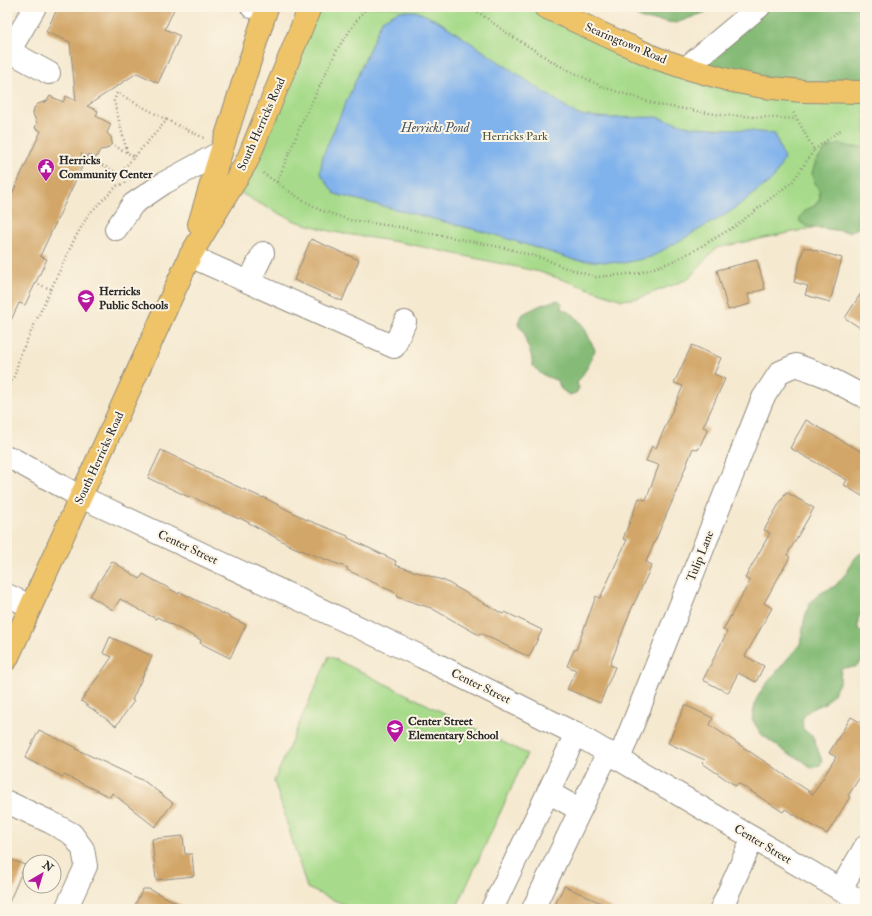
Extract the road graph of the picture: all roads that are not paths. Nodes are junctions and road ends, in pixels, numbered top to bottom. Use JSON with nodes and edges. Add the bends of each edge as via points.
{"nodes":[{"id":1,"x":36,"y":7,"type":"edge"},
{"id":2,"x":310,"y":7,"type":"edge"},
{"id":3,"x":545,"y":7,"type":"edge"},
{"id":4,"x":759,"y":7,"type":"edge"},
{"id":5,"x":262,"y":8,"type":"edge"},
{"id":6,"x":8,"y":53,"type":"edge"},
{"id":7,"x":686,"y":68,"type":"junction"},
{"id":8,"x":49,"y":73,"type":"dead end"},
{"id":9,"x":865,"y":92,"type":"edge"},
{"id":10,"x":221,"y":152,"type":"junction"},
{"id":11,"x":116,"y":229,"type":"dead end"},
{"id":12,"x":263,"y":253,"type":"dead end"},
{"id":13,"x":190,"y":256,"type":"junction"},
{"id":14,"x":249,"y":282,"type":"junction"},
{"id":15,"x":405,"y":322,"type":"dead end"},
{"id":16,"x":865,"y":397,"type":"edge"},
{"id":17,"x":11,"y":458,"type":"dead end"},
{"id":18,"x":81,"y":497,"type":"junction"},
{"id":19,"x":7,"y":595,"type":"edge"},
{"id":20,"x":30,"y":606,"type":"junction"},
{"id":21,"x":7,"y":659,"type":"edge"},
{"id":22,"x":576,"y":734,"type":"junction"},
{"id":23,"x":614,"y":756,"type":"junction"},
{"id":24,"x":548,"y":792,"type":"junction"},
{"id":25,"x":7,"y":802,"type":"edge"},
{"id":26,"x":580,"y":810,"type":"junction"},
{"id":27,"x":753,"y":838,"type":"junction"},
{"id":28,"x":865,"y":847,"type":"edge"},
{"id":29,"x":840,"y":890,"type":"junction"},
{"id":30,"x":865,"y":907,"type":"edge"},
{"id":31,"x":66,"y":909,"type":"edge"},
{"id":32,"x":492,"y":909,"type":"edge"},
{"id":33,"x":533,"y":909,"type":"edge"},
{"id":34,"x":721,"y":909,"type":"edge"}],
"edges":[{"from":1,"to":6,"type":"street"},
{"from":2,"to":13,"type":"main road","name":"South Herricks Road","via":[[247,161]]},
{"from":3,"to":7,"type":"main road","name":"Searingtown Road","via":[[649,55]]},
{"from":4,"to":7,"type":"street"},
{"from":5,"to":10,"type":"main road","name":"South Herricks Road"},
{"from":6,"to":8,"type":"street"},
{"from":7,"to":9,"type":"main road","name":"Searingtown Road","via":[[763,87],[802,91]]},
{"from":10,"to":11,"type":"street","via":[[164,183],[133,204]]},
{"from":10,"to":13,"type":"main road","name":"South Herricks Road"},
{"from":12,"to":14,"type":"street"},
{"from":13,"to":14,"type":"street"},
{"from":13,"to":18,"type":"main road","name":"South Herricks Road"},
{"from":14,"to":15,"type":"street","via":[[394,347]]},
{"from":16,"to":23,"type":"street","name":"Tulip Lane","via":[[823,375],[796,365],[780,372],[763,398]]},
{"from":17,"to":18,"type":"street","name":"Center Street"},
{"from":18,"to":20,"type":"main road","name":"South Herricks Road"},
{"from":18,"to":22,"type":"street","name":"Center Street","via":[[422,657]]},
{"from":19,"to":20,"type":"street"},
{"from":20,"to":21,"type":"main road","name":"South Herricks Road"},
{"from":22,"to":23,"type":"street","name":"Center Street"},
{"from":22,"to":24,"type":"street"},
{"from":23,"to":26,"type":"street","name":"Tulip Lane"},
{"from":23,"to":27,"type":"street","name":"Center Street"},
{"from":24,"to":26,"type":"street"},
{"from":24,"to":32,"type":"street"},
{"from":25,"to":31,"type":"street","via":[[72,834],[83,849],[86,866]]},
{"from":26,"to":33,"type":"street","name":"Tulip Lane"},
{"from":27,"to":29,"type":"street","name":"Center Street"},
{"from":27,"to":34,"type":"street"},
{"from":28,"to":29,"type":"street"},
{"from":29,"to":30,"type":"street","name":"Center Street"}]}
